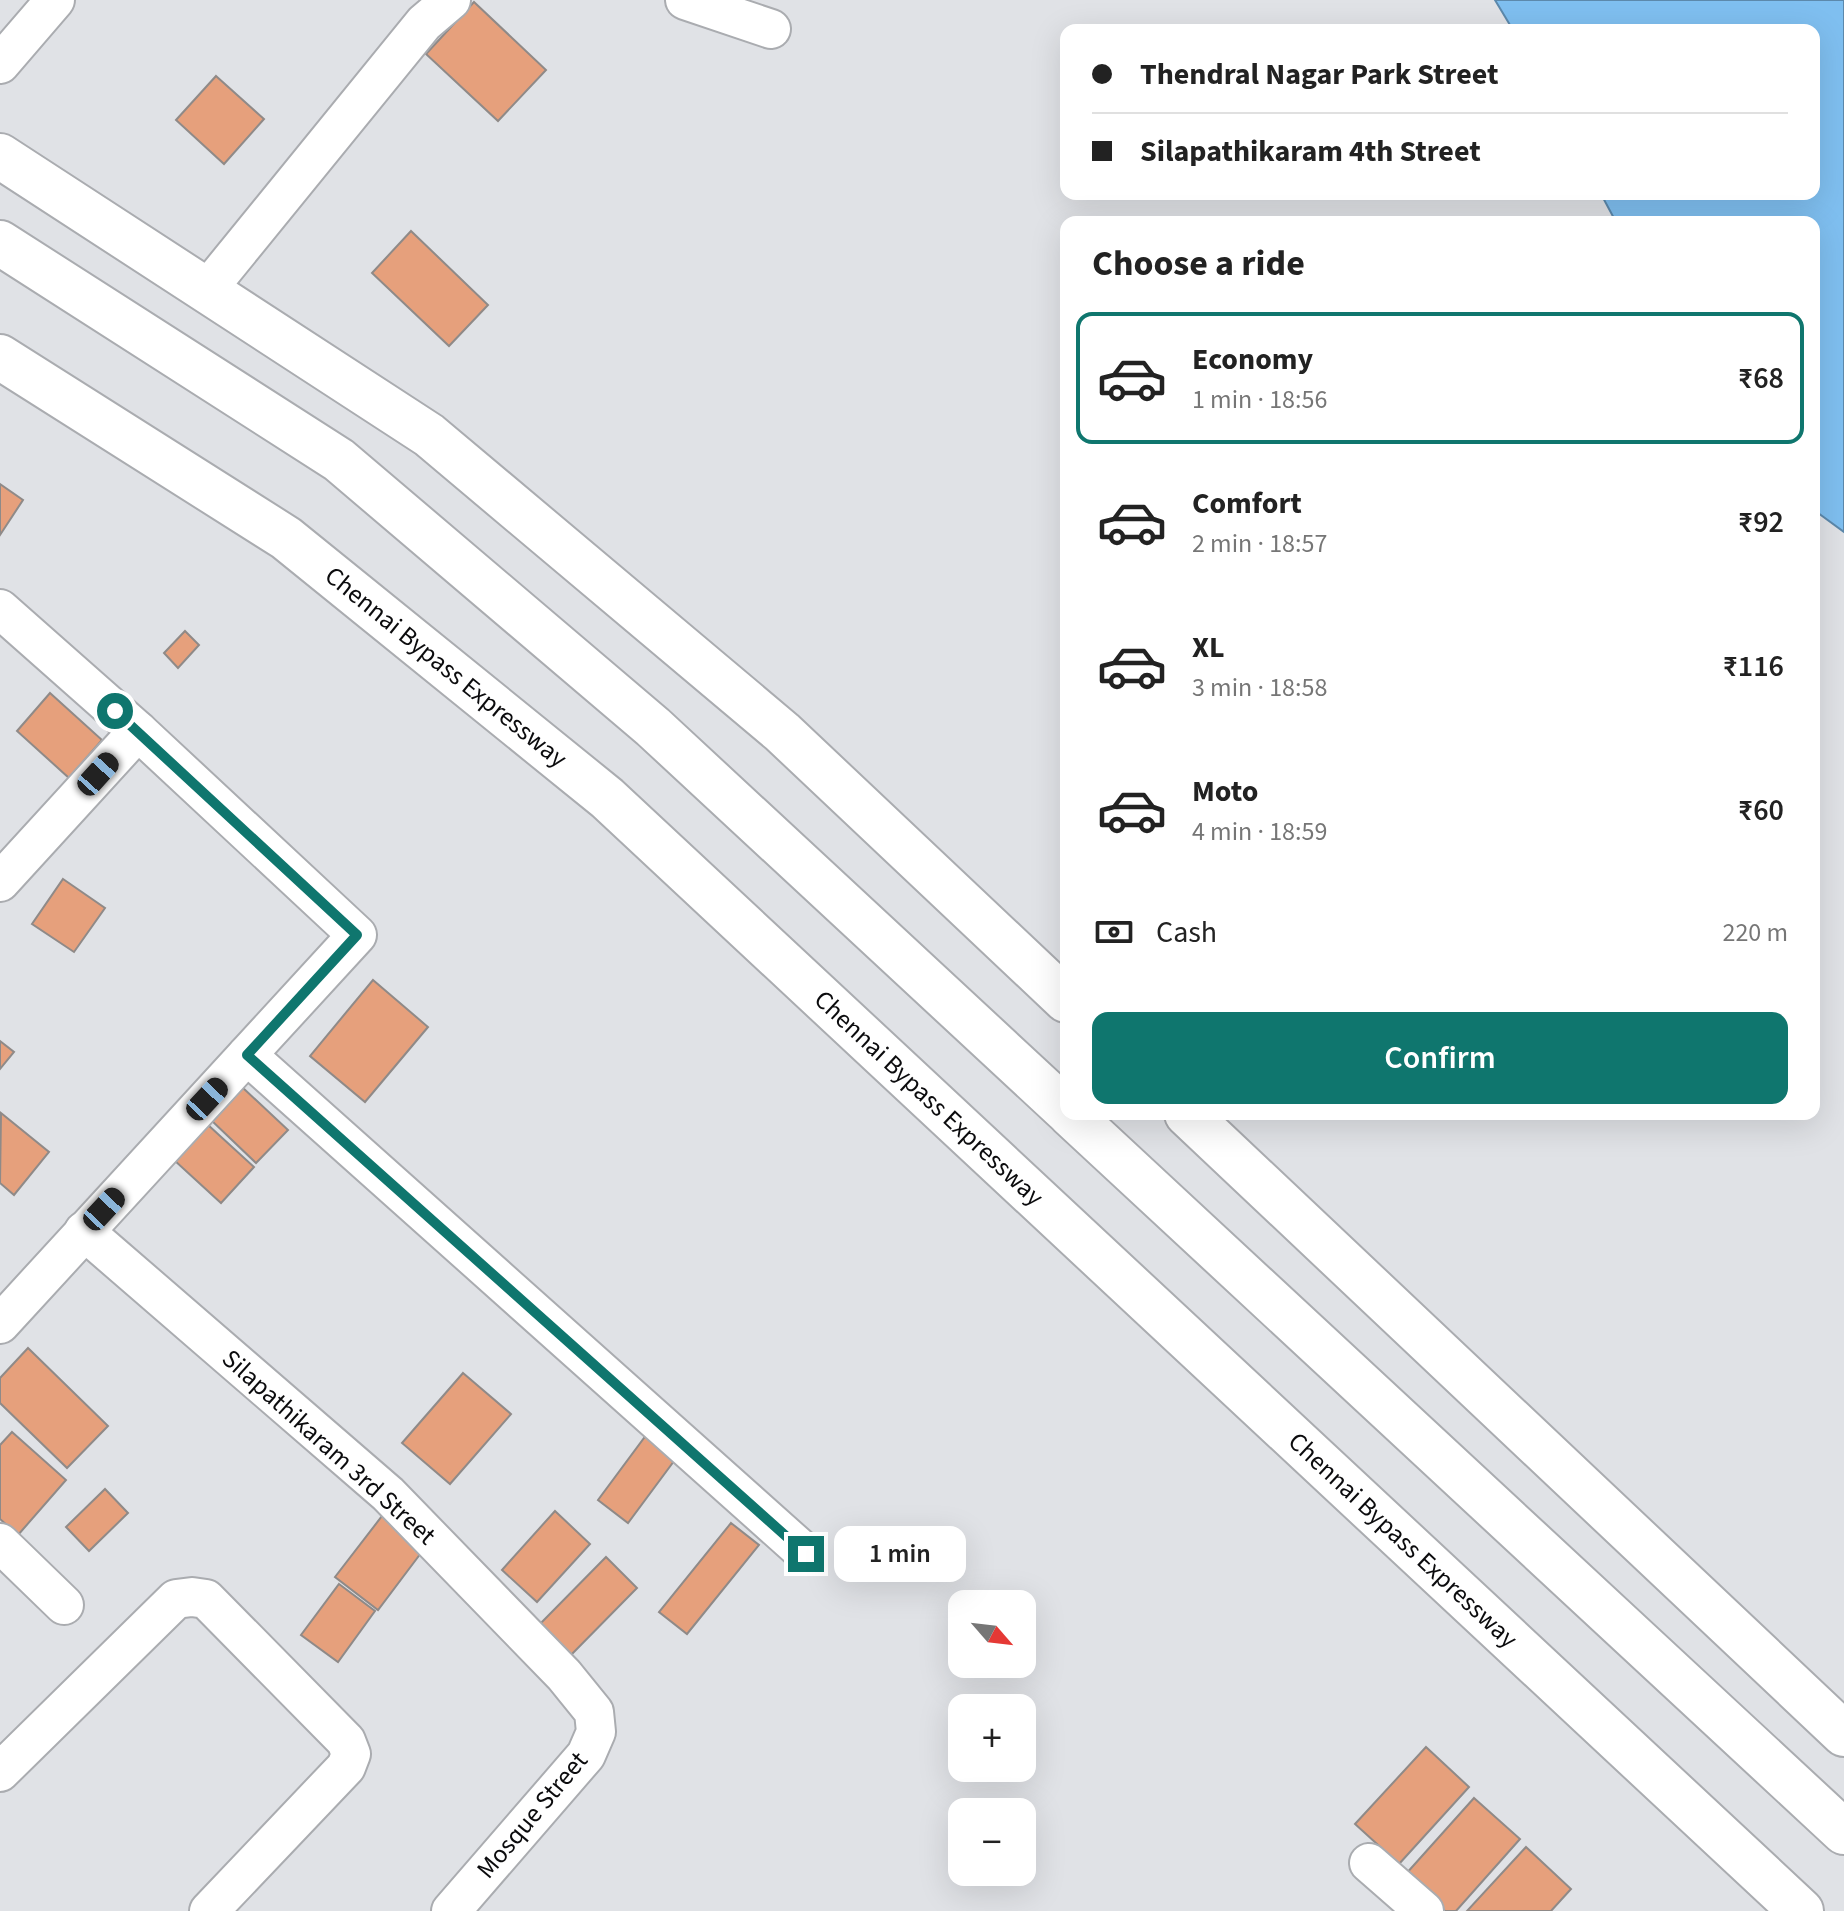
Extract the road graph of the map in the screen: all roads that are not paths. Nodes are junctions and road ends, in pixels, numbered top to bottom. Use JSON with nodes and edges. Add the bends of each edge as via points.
{"nodes":[{"id":1,"x":55,"y":0,"type":"edge"},
{"id":2,"x":451,"y":0,"type":"edge"},
{"id":3,"x":685,"y":0,"type":"edge"},
{"id":4,"x":771,"y":29,"type":"dead end"},
{"id":5,"x":0,"y":64,"type":"edge"},
{"id":6,"x":0,"y":156,"type":"edge"},
{"id":7,"x":0,"y":243,"type":"edge"},
{"id":8,"x":206,"y":291,"type":"junction"},
{"id":9,"x":0,"y":357,"type":"edge"},
{"id":10,"x":0,"y":609,"type":"edge"},
{"id":11,"x":138,"y":731,"type":"junction"},
{"id":12,"x":0,"y":882,"type":"edge"},
{"id":13,"x":1060,"y":994,"type":"edge"},
{"id":14,"x":247,"y":1055,"type":"junction"},
{"id":15,"x":1060,"y":1104,"type":"edge"},
{"id":16,"x":1076,"y":1120,"type":"edge"},
{"id":17,"x":1193,"y":1120,"type":"edge"},
{"id":18,"x":84,"y":1231,"type":"junction"},
{"id":19,"x":0,"y":1324,"type":"edge"},
{"id":20,"x":0,"y":1543,"type":"edge"},
{"id":21,"x":806,"y":1554,"type":"dead end"},
{"id":22,"x":64,"y":1605,"type":"dead end"},
{"id":23,"x":594,"y":1712,"type":"joint"},
{"id":24,"x":1844,"y":1734,"type":"edge"},
{"id":25,"x":0,"y":1772,"type":"edge"},
{"id":26,"x":1844,"y":1832,"type":"edge"},
{"id":27,"x":1369,"y":1863,"type":"dead end"},
{"id":28,"x":209,"y":1911,"type":"edge"},
{"id":29,"x":451,"y":1911,"type":"edge"},
{"id":30,"x":1424,"y":1911,"type":"edge"},
{"id":31,"x":1801,"y":1911,"type":"edge"}],
"edges":[{"from":1,"to":5,"type":"street"},
{"from":2,"to":8,"type":"street","via":[[424,23]]},
{"from":3,"to":4,"type":"street"},
{"from":6,"to":8,"type":"main road"},
{"from":7,"to":15,"type":"main road","via":[[339,460],[653,727]]},
{"from":8,"to":13,"type":"main road","via":[[429,435],[782,732]]},
{"from":9,"to":31,"type":"main road","name":"Chennai Bypass Expressway","via":[[286,538],[607,798]]},
{"from":10,"to":11,"type":"street"},
{"from":11,"to":12,"type":"street"},
{"from":11,"to":14,"type":"street","via":[[357,935]]},
{"from":14,"to":18,"type":"street"},
{"from":14,"to":21,"type":"street"},
{"from":16,"to":26,"type":"main road"},
{"from":17,"to":24,"type":"main road"},
{"from":18,"to":19,"type":"street"},
{"from":18,"to":23,"type":"street","name":"Silapathikaram 3rd Street","via":[[388,1494]]},
{"from":20,"to":22,"type":"street"},
{"from":23,"to":29,"type":"street","name":"Mosque Street","via":[[596,1732],[586,1755]]},
{"from":25,"to":28,"type":"street","via":[[176,1599],[206,1599],[346,1741],[351,1754],[346,1767]]},
{"from":27,"to":30,"type":"street"}]}
